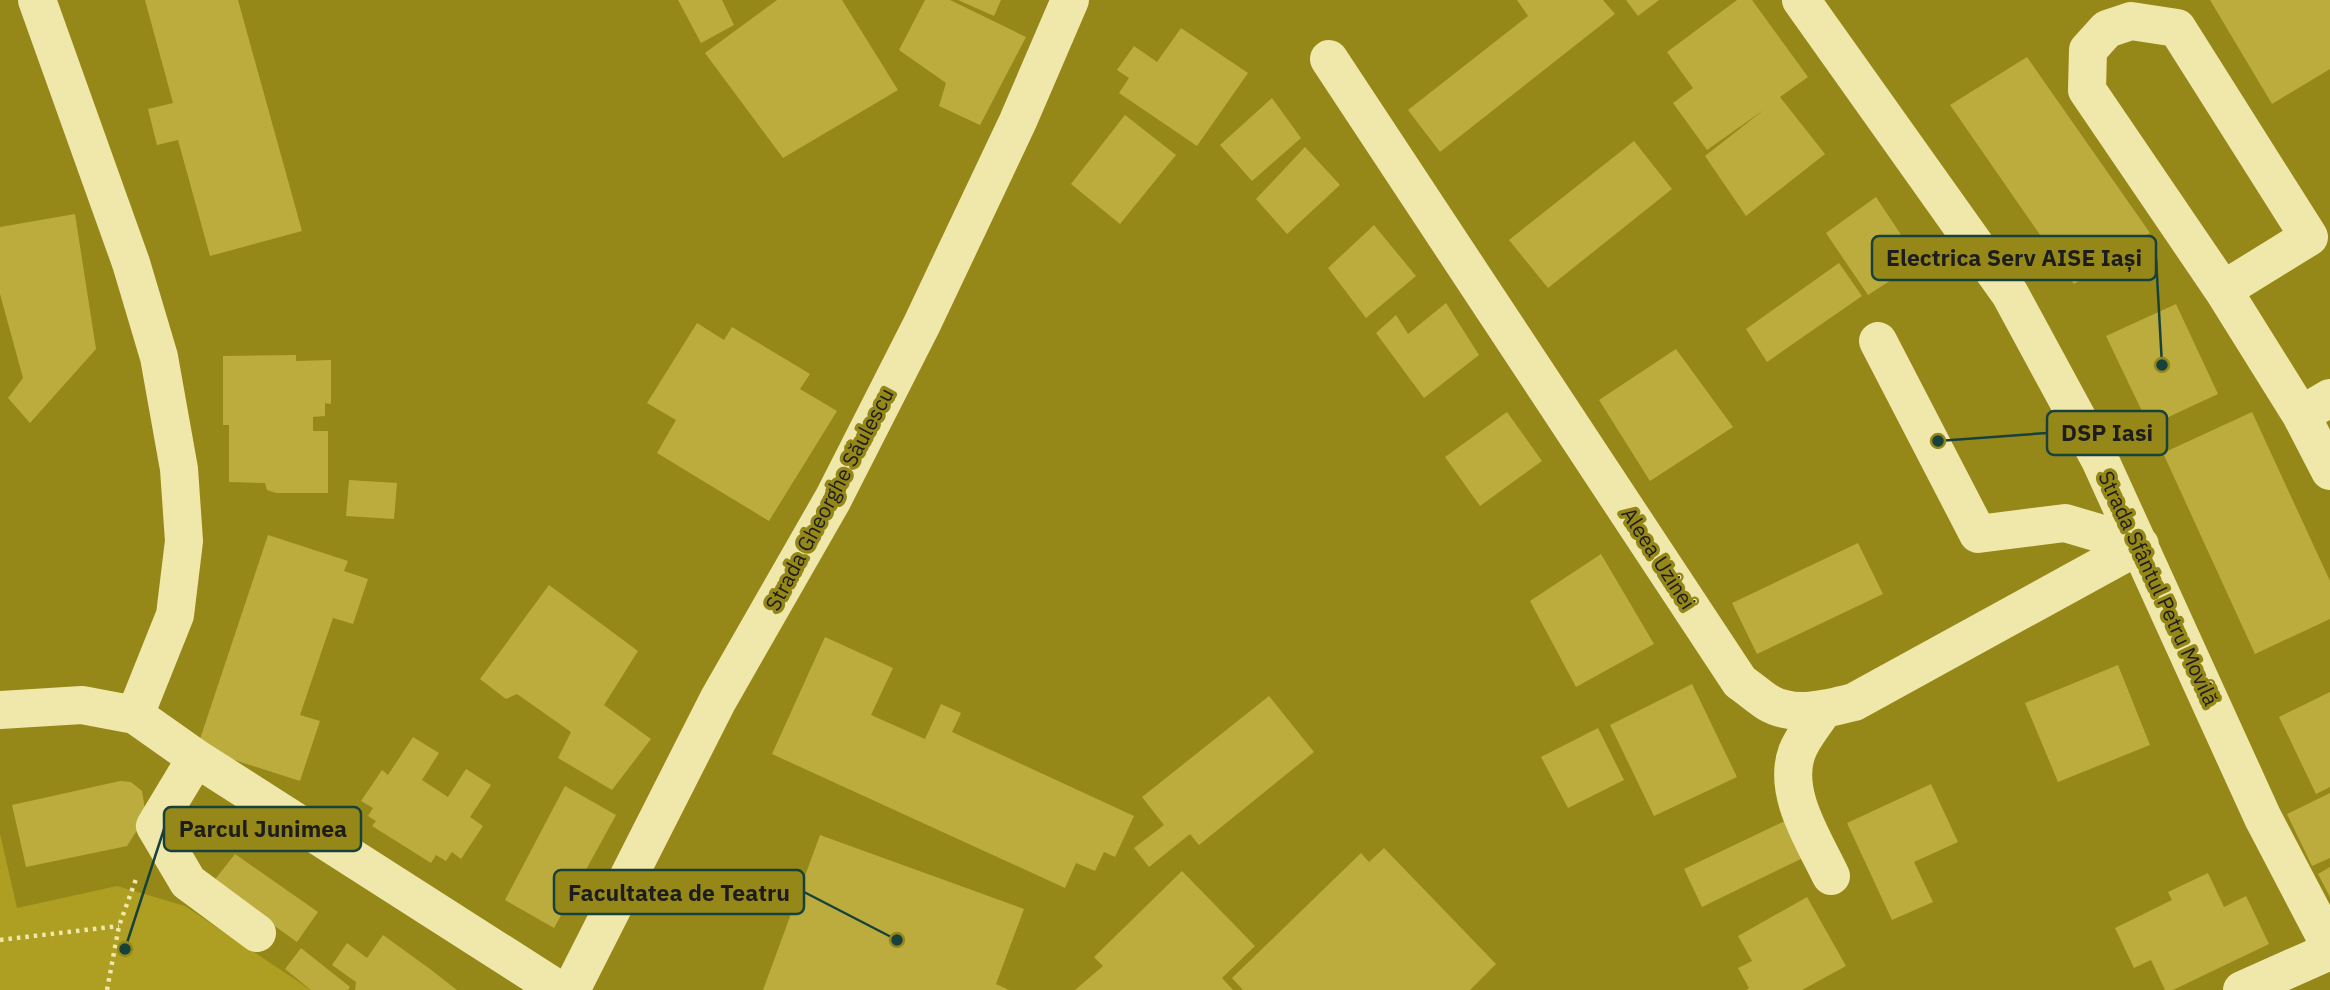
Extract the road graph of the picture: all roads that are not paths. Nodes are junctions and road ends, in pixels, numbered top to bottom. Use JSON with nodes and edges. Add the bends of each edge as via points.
{"nodes":[{"id":1,"x":37,"y":0,"type":"edge"},
{"id":2,"x":1070,"y":0,"type":"edge"},
{"id":3,"x":1801,"y":0,"type":"edge"},
{"id":4,"x":1329,"y":59,"type":"dead end"},
{"id":5,"x":2223,"y":290,"type":"junction"},
{"id":6,"x":1878,"y":341,"type":"dead end"},
{"id":7,"x":2315,"y":406,"type":"edge"},
{"id":8,"x":2330,"y":471,"type":"edge"},
{"id":9,"x":2140,"y":545,"type":"junction"},
{"id":10,"x":0,"y":710,"type":"edge"},
{"id":11,"x":1823,"y":710,"type":"junction"},
{"id":12,"x":135,"y":715,"type":"junction"},
{"id":13,"x":197,"y":758,"type":"junction"},
{"id":14,"x":1831,"y":876,"type":"dead end"},
{"id":15,"x":257,"y":933,"type":"dead end"},
{"id":16,"x":2330,"y":948,"type":"edge"},
{"id":17,"x":559,"y":990,"type":"edge"},
{"id":18,"x":571,"y":990,"type":"edge"},
{"id":19,"x":2242,"y":990,"type":"edge"}],
"edges":[{"from":1,"to":12,"type":"street","via":[[131,263],[159,357],[179,469],[184,541],[175,615]]},
{"from":2,"to":18,"type":"street","name":"Strada Gheorghe Săulescu","via":[[1018,121],[857,453],[718,700]]},
{"from":3,"to":9,"type":"street","name":"Strada Sfântul Petru Movilă","via":[[2010,294],[2100,460]]},
{"from":4,"to":11,"type":"street","name":"Aleea Uzinei","via":[[1740,682],[1769,704],[1800,711]]},
{"from":5,"to":5,"type":"street","via":[[2087,90],[2088,50],[2107,29],[2132,21],[2177,28],[2309,237]]},
{"from":5,"to":7,"type":"street"},
{"from":6,"to":9,"type":"street","via":[[1978,534],[2065,523]]},
{"from":7,"to":8,"type":"street"},
{"from":9,"to":11,"type":"street","name":"Aleea Uzinei","via":[[1854,702]]},
{"from":9,"to":16,"type":"street","name":"Strada Sfântul Petru Movilă","via":[[2263,818]]},
{"from":10,"to":12,"type":"street","via":[[82,705]]},
{"from":11,"to":14,"type":"street","via":[[1797,752],[1793,785]]},
{"from":12,"to":13,"type":"street"},
{"from":13,"to":15,"type":"street","via":[[155,826],[188,882]]},
{"from":13,"to":17,"type":"street"},
{"from":16,"to":19,"type":"street"}]}
